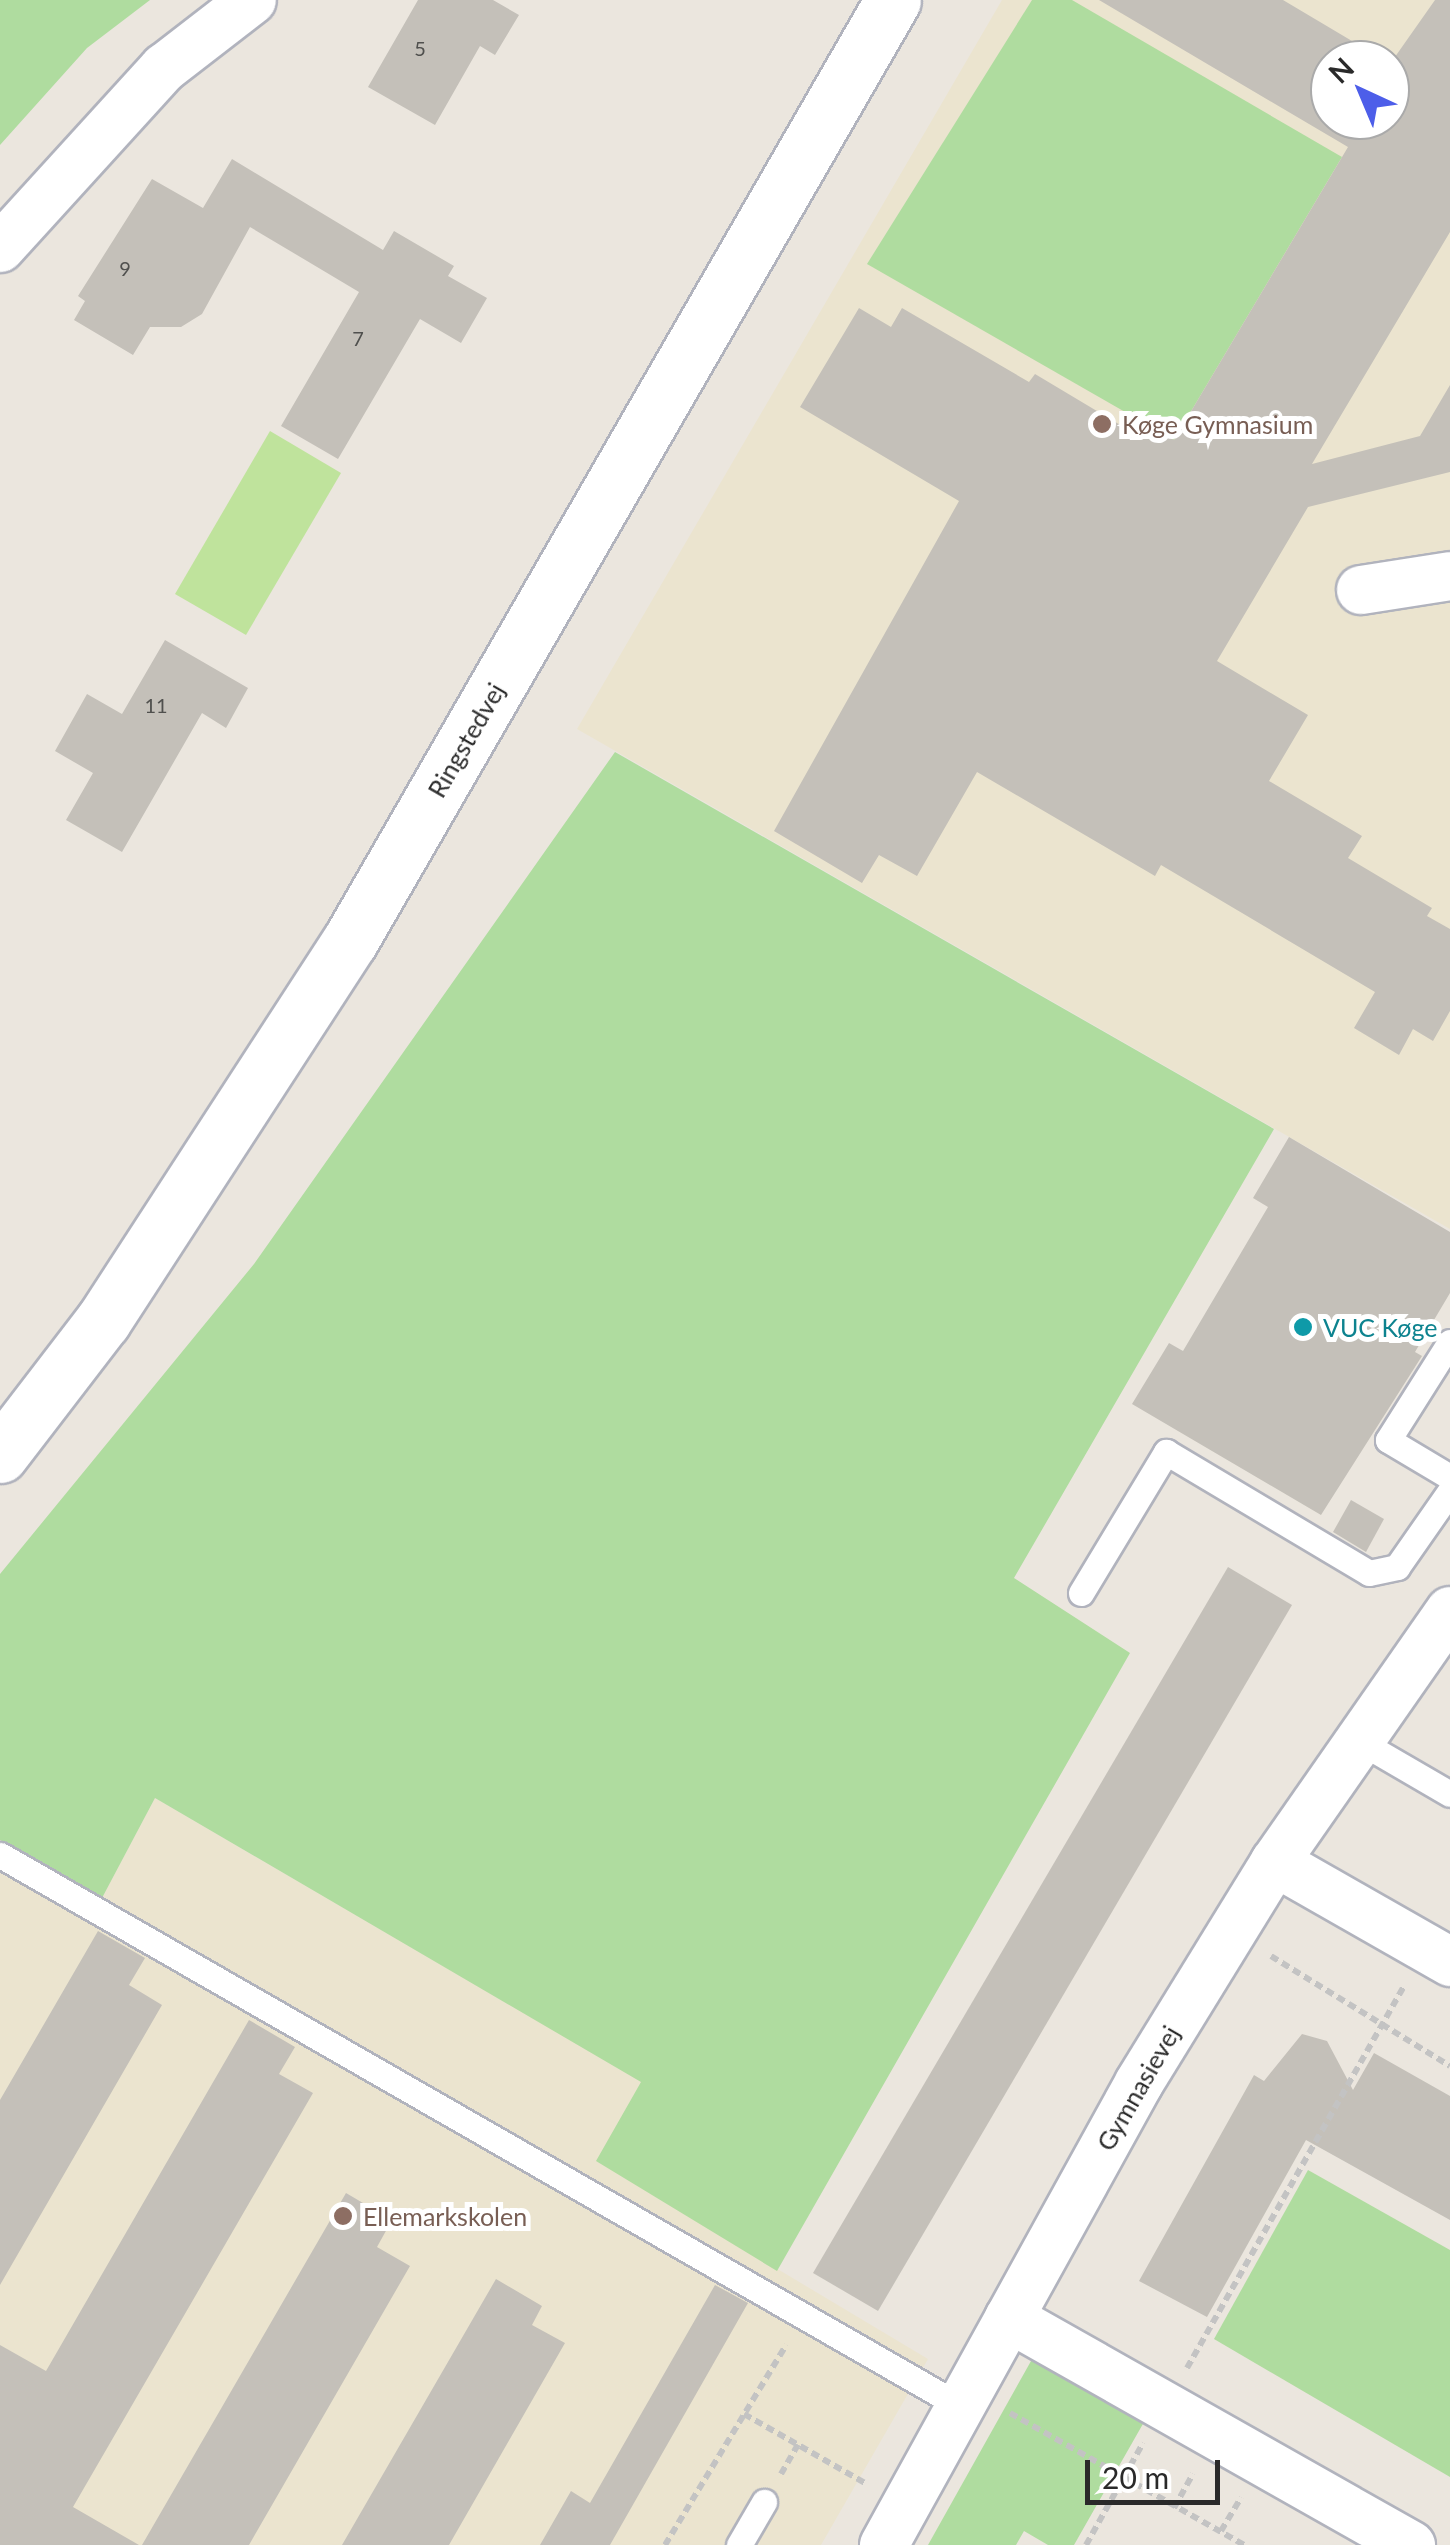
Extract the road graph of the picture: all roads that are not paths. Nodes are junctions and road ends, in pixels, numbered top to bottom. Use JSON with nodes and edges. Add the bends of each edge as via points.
{"nodes":[{"id":1,"x":252,"y":0,"type":"edge"},
{"id":2,"x":893,"y":0,"type":"edge"},
{"id":3,"x":0,"y":248,"type":"edge"},
{"id":4,"x":1450,"y":576,"type":"edge"},
{"id":5,"x":1361,"y":590,"type":"dead end"},
{"id":6,"x":1450,"y":1342,"type":"edge"},
{"id":7,"x":0,"y":1455,"type":"edge"},
{"id":8,"x":1450,"y":1477,"type":"edge"},
{"id":9,"x":1450,"y":1490,"type":"edge"},
{"id":10,"x":1080,"y":1593,"type":"dead end"},
{"id":11,"x":1444,"y":1634,"type":"edge"},
{"id":12,"x":1359,"y":1741,"type":"junction"},
{"id":13,"x":1450,"y":1794,"type":"edge"},
{"id":14,"x":0,"y":1855,"type":"edge"},
{"id":15,"x":1274,"y":1862,"type":"junction"},
{"id":16,"x":1438,"y":1955,"type":"edge"},
{"id":17,"x":1009,"y":2318,"type":"junction"},
{"id":18,"x":965,"y":2398,"type":"junction"},
{"id":19,"x":764,"y":2502,"type":"dead end"},
{"id":20,"x":895,"y":2526,"type":"edge"},
{"id":21,"x":739,"y":2545,"type":"edge"},
{"id":22,"x":1412,"y":2545,"type":"edge"}],
"edges":[{"from":1,"to":3,"type":"street","via":[[164,68]]},
{"from":2,"to":7,"type":"main road","name":"Ringstedvej","via":[[350,941],[102,1321]]},
{"from":4,"to":5,"type":"street"},
{"from":6,"to":8,"type":"lane","via":[[1388,1440]]},
{"from":9,"to":10,"type":"lane","via":[[1397,1567],[1369,1573],[1166,1452]]},
{"from":11,"to":12,"type":"street","name":"Gymnasievej"},
{"from":12,"to":13,"type":"lane"},
{"from":12,"to":15,"type":"street","name":"Gymnasievej"},
{"from":14,"to":18,"type":"lane","via":[[804,2317]]},
{"from":15,"to":16,"type":"street"},
{"from":15,"to":17,"type":"street","name":"Gymnasievej"},
{"from":17,"to":18,"type":"street","name":"Gymnasievej"},
{"from":17,"to":22,"type":"street"},
{"from":18,"to":20,"type":"street","name":"Gymnasievej"},
{"from":19,"to":21,"type":"lane"}]}
